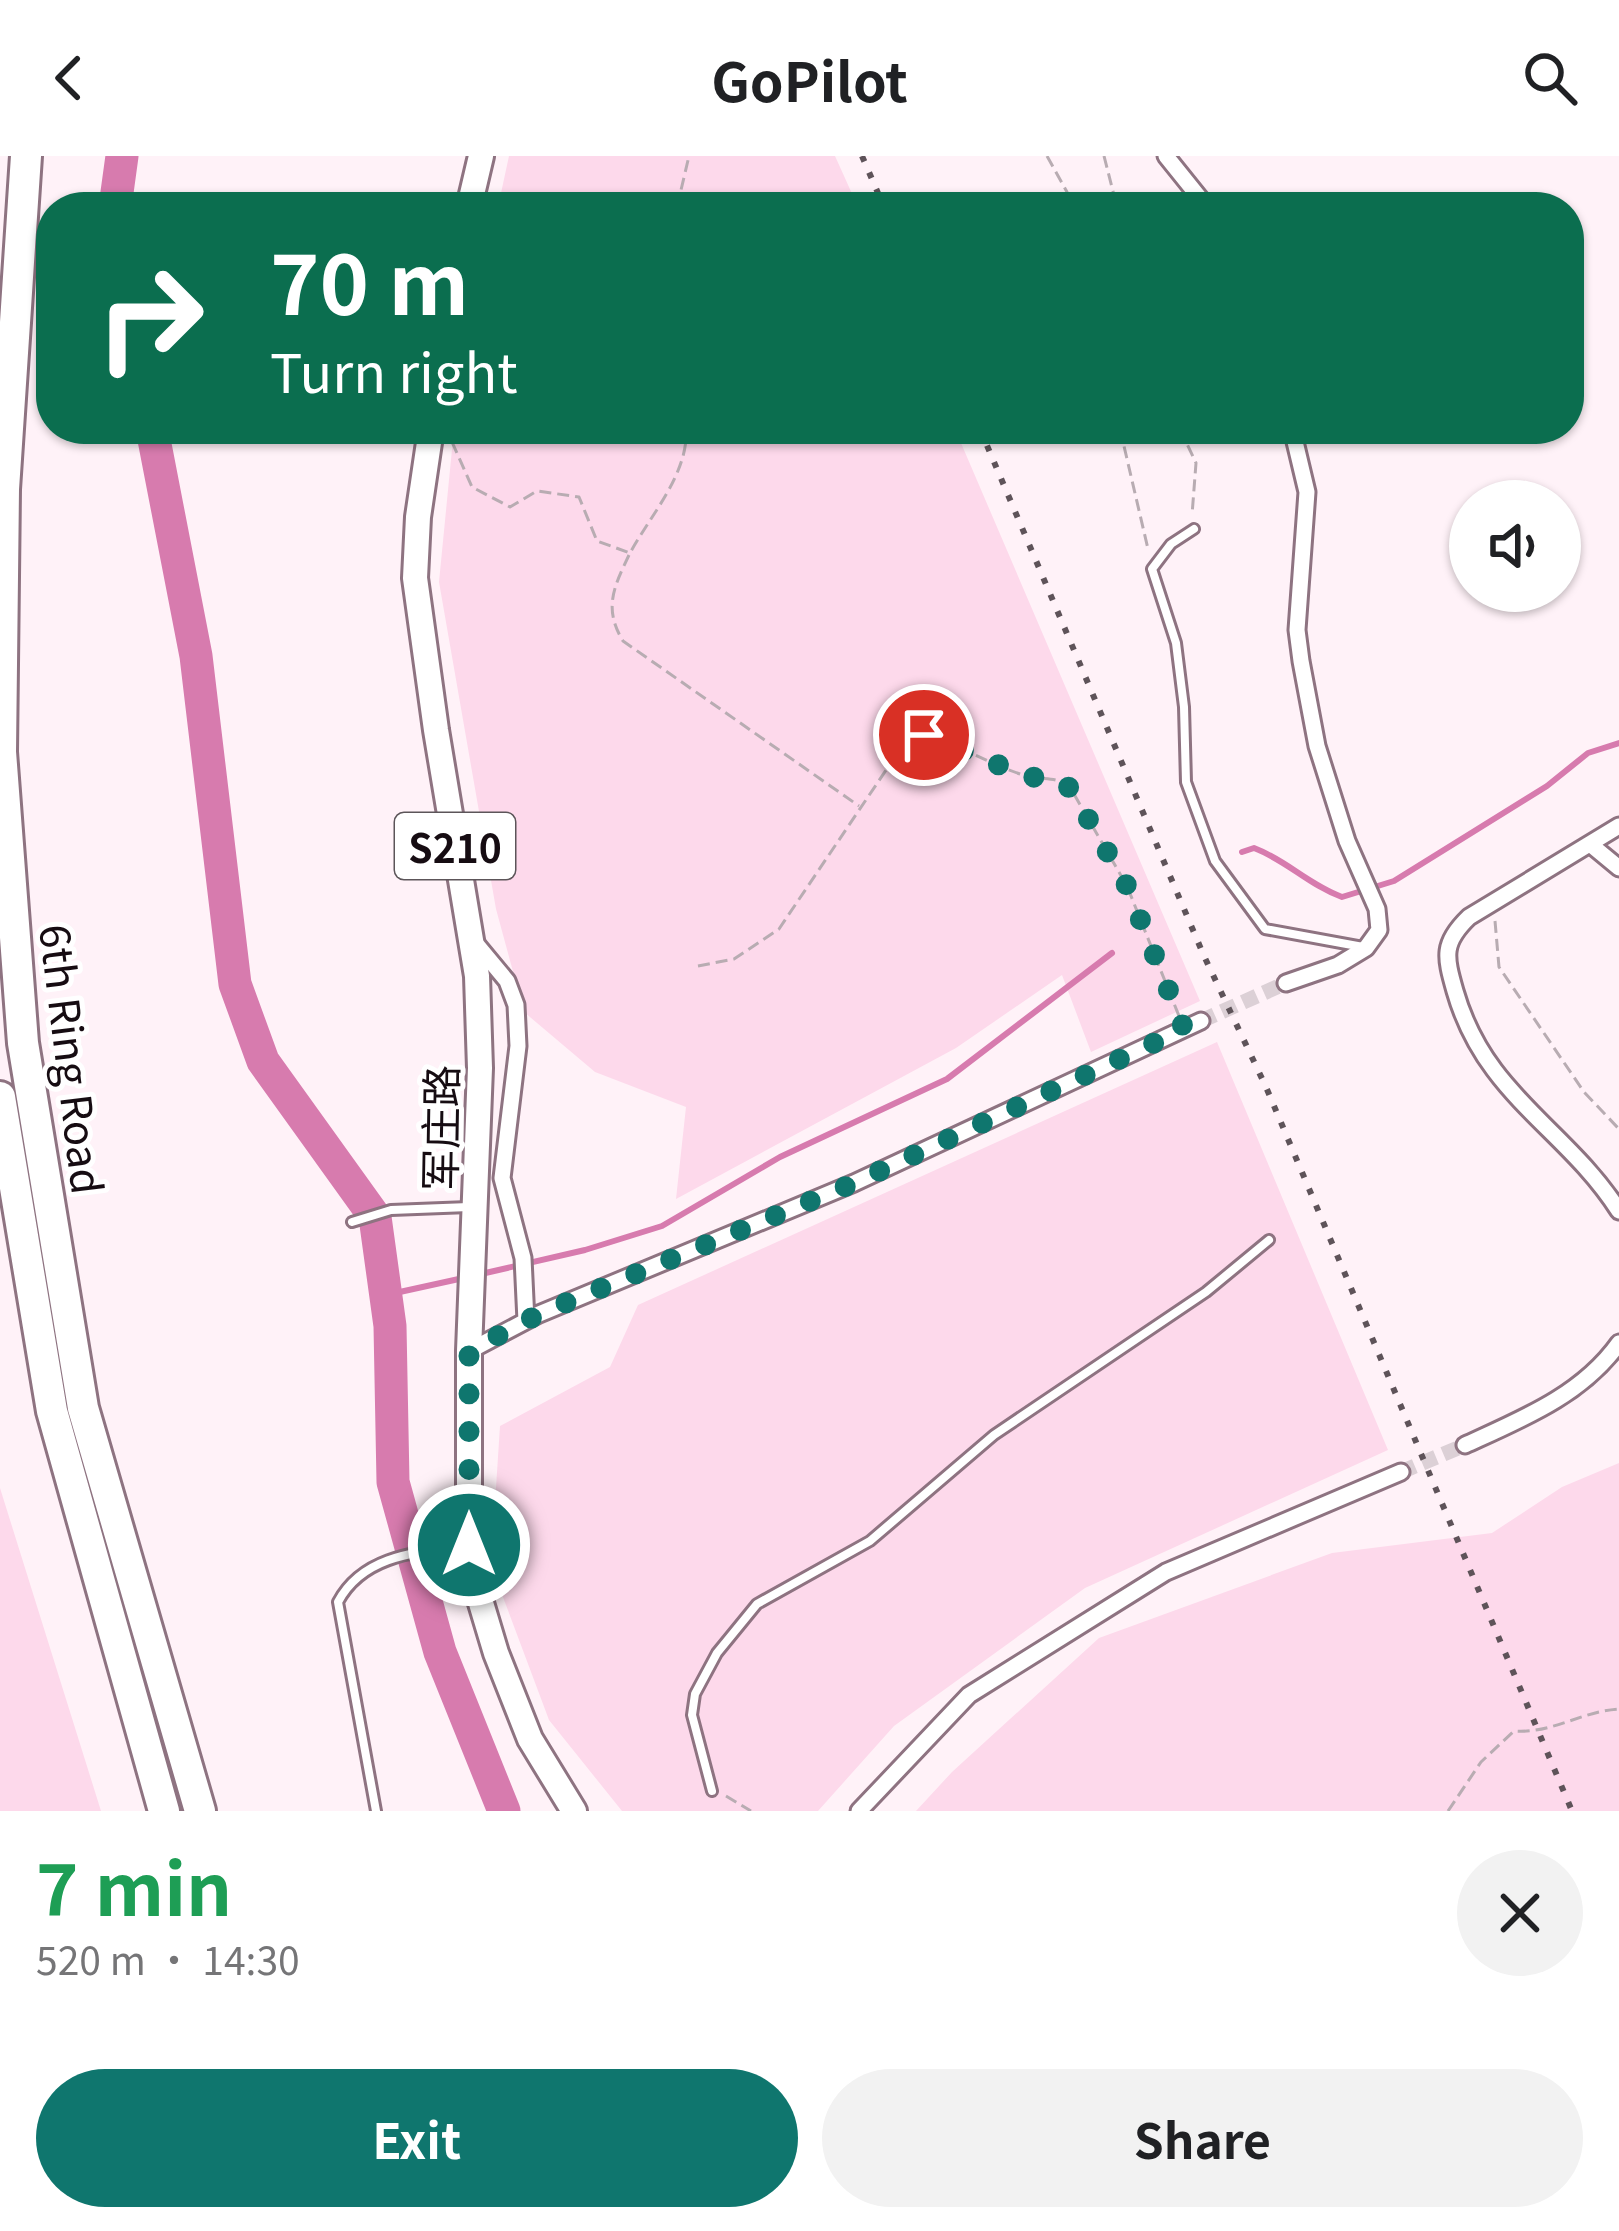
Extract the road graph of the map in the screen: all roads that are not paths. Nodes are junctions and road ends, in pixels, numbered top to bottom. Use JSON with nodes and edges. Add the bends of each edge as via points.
{"nodes":[{"id":1,"x":26,"y":156,"type":"edge"},
{"id":2,"x":481,"y":156,"type":"edge"},
{"id":3,"x":1166,"y":156,"type":"edge"},
{"id":4,"x":473,"y":192,"type":"edge"},
{"id":5,"x":1195,"y":192,"type":"edge"},
{"id":6,"x":436,"y":444,"type":"edge"},
{"id":7,"x":1296,"y":444,"type":"edge"},
{"id":8,"x":1194,"y":529,"type":"road end"},
{"id":9,"x":1619,"y":826,"type":"edge"},
{"id":10,"x":1590,"y":844,"type":"junction"},
{"id":11,"x":1619,"y":868,"type":"edge"},
{"id":12,"x":470,"y":937,"type":"junction"},
{"id":13,"x":1366,"y":948,"type":"junction"},
{"id":14,"x":1286,"y":983,"type":"tunnel mouth"},
{"id":15,"x":1201,"y":1021,"type":"tunnel mouth"},
{"id":16,"x":0,"y":1097,"type":"edge"},
{"id":17,"x":476,"y":1206,"type":"junction"},
{"id":18,"x":1619,"y":1211,"type":"edge"},
{"id":19,"x":352,"y":1222,"type":"dead end"},
{"id":20,"x":1269,"y":1240,"type":"dead end"},
{"id":21,"x":526,"y":1321,"type":"junction"},
{"id":22,"x":1619,"y":1343,"type":"edge"},
{"id":23,"x":469,"y":1351,"type":"junction"},
{"id":24,"x":1465,"y":1445,"type":"tunnel mouth"},
{"id":25,"x":1401,"y":1472,"type":"tunnel mouth"},
{"id":26,"x":469,"y":1545,"type":"junction"},
{"id":27,"x":712,"y":1791,"type":"road end"},
{"id":28,"x":164,"y":1811,"type":"edge"},
{"id":29,"x":200,"y":1811,"type":"edge"},
{"id":30,"x":376,"y":1811,"type":"edge"},
{"id":31,"x":574,"y":1811,"type":"edge"},
{"id":32,"x":860,"y":1811,"type":"edge"}],
"edges":[{"from":1,"to":29,"type":"highway","name":"6th Ring Road","via":[[4,489],[1,752],[23,1043],[83,1408]]},
{"from":2,"to":4,"type":"main road"},
{"from":3,"to":5,"type":"street"},
{"from":6,"to":12,"type":"main road","name":"军庄路","number":"S210","via":[[418,517],[416,578]]},
{"from":7,"to":13,"type":"street","via":[[1307,492],[1301,661],[1317,746],[1377,909],[1379,930]]},
{"from":8,"to":13,"type":"lane","via":[[1152,568],[1176,643],[1186,782],[1215,861],[1265,929]]},
{"from":9,"to":10,"type":"street"},
{"from":10,"to":11,"type":"street"},
{"from":10,"to":18,"type":"street","via":[[1450,936],[1448,959],[1470,1035],[1490,1069]]},
{"from":12,"to":17,"type":"main road","name":"军庄路","number":"S210","via":[[480,1068]]},
{"from":12,"to":21,"type":"street","via":[[516,1004],[502,1178],[523,1258]]},
{"from":13,"to":14,"type":"street"},
{"from":15,"to":21,"type":"street","via":[[854,1183]]},
{"from":16,"to":28,"type":"highway","name":"6th Ring Road","via":[[52,1411]]},
{"from":17,"to":19,"type":"lane","via":[[391,1210]]},
{"from":17,"to":23,"type":"main road","name":"军庄路","number":"S210"},
{"from":20,"to":27,"type":"lane","via":[[994,1435],[888,1528],[757,1604],[695,1694],[692,1715]]},
{"from":21,"to":23,"type":"street"},
{"from":22,"to":24,"type":"street","via":[[1571,1391]]},
{"from":23,"to":26,"type":"main road","name":"军庄路","number":"S210"},
{"from":25,"to":32,"type":"street","via":[[1166,1572],[1106,1609],[969,1695]]},
{"from":26,"to":30,"type":"lane","via":[[389,1557],[347,1584],[338,1602]]},
{"from":26,"to":31,"type":"main road","name":"军庄路","number":"S210","via":[[513,1696]]}]}
